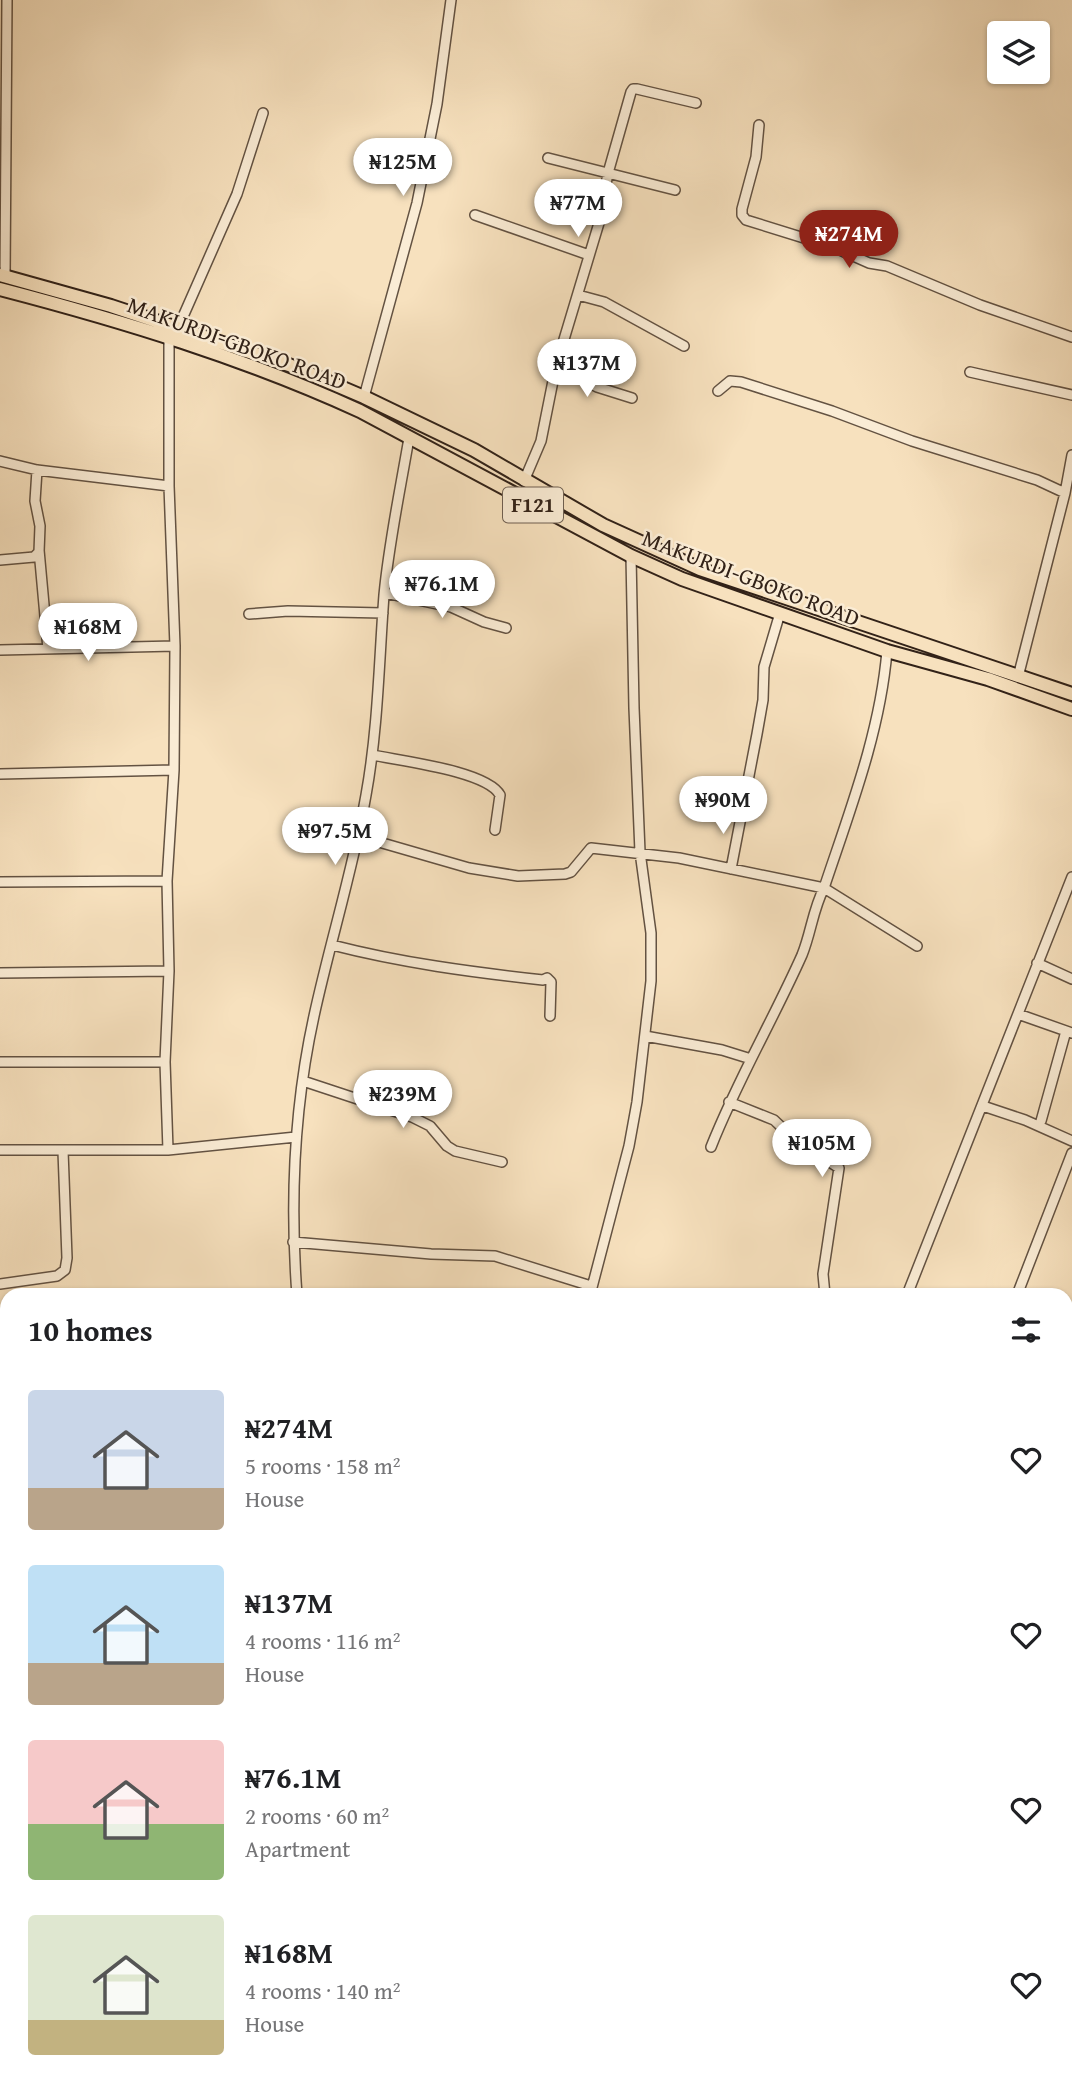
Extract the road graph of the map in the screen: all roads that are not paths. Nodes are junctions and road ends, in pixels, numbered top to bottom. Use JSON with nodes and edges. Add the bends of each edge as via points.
{"nodes":[{"id":1,"x":7,"y":0,"type":"edge"},
{"id":2,"x":451,"y":0,"type":"edge"},
{"id":3,"x":696,"y":103,"type":"dead end"},
{"id":4,"x":263,"y":113,"type":"dead end"},
{"id":5,"x":759,"y":125,"type":"dead end"},
{"id":6,"x":548,"y":158,"type":"dead end"},
{"id":7,"x":608,"y":173,"type":"junction"},
{"id":8,"x":675,"y":190,"type":"dead end"},
{"id":9,"x":475,"y":215,"type":"dead end"},
{"id":10,"x":589,"y":256,"type":"junction"},
{"id":11,"x":3,"y":275,"type":"edge"},
{"id":12,"x":0,"y":289,"type":"edge"},
{"id":13,"x":579,"y":295,"type":"junction"},
{"id":14,"x":178,"y":328,"type":"junction"},
{"id":15,"x":1072,"y":337,"type":"edge"},
{"id":16,"x":169,"y":338,"type":"junction"},
{"id":17,"x":684,"y":346,"type":"dead end"},
{"id":18,"x":556,"y":366,"type":"junction"},
{"id":19,"x":970,"y":372,"type":"dead end"},
{"id":20,"x":718,"y":391,"type":"dead end"},
{"id":21,"x":1072,"y":395,"type":"edge"},
{"id":22,"x":364,"y":397,"type":"junction"},
{"id":23,"x":632,"y":398,"type":"dead end"},
{"id":24,"x":409,"y":438,"type":"junction"},
{"id":25,"x":1072,"y":455,"type":"edge"},
{"id":26,"x":0,"y":461,"type":"edge"},
{"id":27,"x":37,"y":470,"type":"junction"},
{"id":28,"x":524,"y":481,"type":"junction"},
{"id":29,"x":169,"y":486,"type":"junction"},
{"id":30,"x":1065,"y":493,"type":"junction"},
{"id":31,"x":39,"y":550,"type":"junction"},
{"id":32,"x":631,"y":556,"type":"junction"},
{"id":33,"x":0,"y":560,"type":"edge"},
{"id":34,"x":384,"y":593,"type":"junction"},
{"id":35,"x":383,"y":613,"type":"junction"},
{"id":36,"x":780,"y":613,"type":"junction"},
{"id":37,"x":250,"y":614,"type":"dead end"},
{"id":38,"x":506,"y":628,"type":"dead end"},
{"id":39,"x":175,"y":646,"type":"junction"},
{"id":40,"x":48,"y":649,"type":"junction"},
{"id":41,"x":0,"y":650,"type":"edge"},
{"id":42,"x":887,"y":651,"type":"junction"},
{"id":43,"x":1018,"y":677,"type":"junction"},
{"id":44,"x":1072,"y":694,"type":"edge"},
{"id":45,"x":1072,"y":709,"type":"edge"},
{"id":46,"x":373,"y":755,"type":"junction"},
{"id":47,"x":174,"y":770,"type":"junction"},
{"id":48,"x":0,"y":774,"type":"edge"},
{"id":49,"x":495,"y":830,"type":"dead end"},
{"id":50,"x":358,"y":836,"type":"junction"},
{"id":51,"x":640,"y":852,"type":"junction"},
{"id":52,"x":731,"y":869,"type":"junction"},
{"id":53,"x":1072,"y":877,"type":"edge"},
{"id":54,"x":167,"y":881,"type":"junction"},
{"id":55,"x":0,"y":882,"type":"edge"},
{"id":56,"x":824,"y":888,"type":"junction"},
{"id":57,"x":332,"y":945,"type":"junction"},
{"id":58,"x":917,"y":946,"type":"dead end"},
{"id":59,"x":1037,"y":963,"type":"junction"},
{"id":60,"x":169,"y":971,"type":"junction"},
{"id":61,"x":0,"y":973,"type":"edge"},
{"id":62,"x":1072,"y":979,"type":"edge"},
{"id":63,"x":1018,"y":1014,"type":"junction"},
{"id":64,"x":550,"y":1016,"type":"dead end"},
{"id":65,"x":1069,"y":1032,"type":"edge"},
{"id":66,"x":645,"y":1036,"type":"junction"},
{"id":67,"x":751,"y":1059,"type":"junction"},
{"id":68,"x":0,"y":1062,"type":"edge"},
{"id":69,"x":165,"y":1062,"type":"junction"},
{"id":70,"x":303,"y":1081,"type":"junction"},
{"id":71,"x":729,"y":1102,"type":"junction"},
{"id":72,"x":983,"y":1106,"type":"junction"},
{"id":73,"x":1041,"y":1121,"type":"dead end"},
{"id":74,"x":296,"y":1137,"type":"junction"},
{"id":75,"x":1072,"y":1141,"type":"edge"},
{"id":76,"x":711,"y":1147,"type":"dead end"},
{"id":77,"x":0,"y":1150,"type":"edge"},
{"id":78,"x":168,"y":1150,"type":"junction"},
{"id":79,"x":63,"y":1151,"type":"junction"},
{"id":80,"x":1072,"y":1153,"type":"edge"},
{"id":81,"x":502,"y":1162,"type":"dead end"},
{"id":82,"x":293,"y":1242,"type":"junction"},
{"id":83,"x":0,"y":1284,"type":"edge"},
{"id":84,"x":297,"y":1288,"type":"edge"},
{"id":85,"x":582,"y":1288,"type":"edge"},
{"id":86,"x":591,"y":1288,"type":"edge"},
{"id":87,"x":824,"y":1288,"type":"edge"},
{"id":88,"x":909,"y":1288,"type":"edge"},
{"id":89,"x":1020,"y":1288,"type":"edge"}],
"edges":[{"from":1,"to":11,"type":"street"},
{"from":2,"to":22,"type":"street","via":[[417,204]]},
{"from":3,"to":7,"type":"street","via":[[632,89]]},
{"from":4,"to":14,"type":"street","via":[[237,194]]},
{"from":5,"to":15,"type":"street","via":[[742,209],[746,220],[887,266]]},
{"from":6,"to":7,"type":"street"},
{"from":7,"to":8,"type":"street"},
{"from":7,"to":10,"type":"street"},
{"from":9,"to":10,"type":"street"},
{"from":10,"to":13,"type":"street"},
{"from":11,"to":14,"type":"main road","number":"F121"},
{"from":12,"to":16,"type":"main road","name":"MAKURDI-GBOKO ROAD","number":"F121"},
{"from":13,"to":17,"type":"street","via":[[604,302]]},
{"from":13,"to":18,"type":"street"},
{"from":14,"to":22,"type":"main road","number":"F121","via":[[289,365]]},
{"from":16,"to":24,"type":"main road","name":"MAKURDI-GBOKO ROAD","number":"F121","via":[[284,378]]},
{"from":16,"to":29,"type":"street"},
{"from":18,"to":23,"type":"street"},
{"from":18,"to":28,"type":"street","via":[[541,441]]},
{"from":19,"to":21,"type":"street"},
{"from":20,"to":30,"type":"street","via":[[727,382],[741,382]]},
{"from":22,"to":28,"type":"main road","number":"F121","via":[[474,450]]},
{"from":24,"to":32,"type":"main road","name":"MAKURDI-GBOKO ROAD","number":"F121"},
{"from":24,"to":34,"type":"street"},
{"from":25,"to":30,"type":"street"},
{"from":26,"to":27,"type":"street"},
{"from":27,"to":29,"type":"street"},
{"from":27,"to":31,"type":"street"},
{"from":28,"to":43,"type":"main road","number":"F121","via":[[603,525],[700,569]]},
{"from":29,"to":39,"type":"street"},
{"from":30,"to":43,"type":"street"},
{"from":31,"to":33,"type":"street","via":[[34,557]]},
{"from":31,"to":40,"type":"street"},
{"from":32,"to":36,"type":"main road","name":"MAKURDI-GBOKO ROAD","number":"F121","via":[[681,579]]},
{"from":32,"to":51,"type":"street"},
{"from":34,"to":35,"type":"street"},
{"from":34,"to":38,"type":"street","via":[[452,607]]},
{"from":35,"to":37,"type":"street"},
{"from":35,"to":46,"type":"street"},
{"from":36,"to":42,"type":"main road","name":"MAKURDI-GBOKO ROAD","number":"F121"},
{"from":36,"to":52,"type":"street","via":[[764,667],[763,700]]},
{"from":39,"to":40,"type":"street"},
{"from":39,"to":47,"type":"street"},
{"from":40,"to":41,"type":"street"},
{"from":42,"to":45,"type":"main road","name":"MAKURDI-GBOKO ROAD","number":"F121"},
{"from":42,"to":56,"type":"street","via":[[870,749]]},
{"from":43,"to":44,"type":"main road","number":"F121"},
{"from":46,"to":49,"type":"street","via":[[486,781],[500,794]]},
{"from":46,"to":50,"type":"street"},
{"from":47,"to":48,"type":"street"},
{"from":47,"to":54,"type":"street"},
{"from":50,"to":51,"type":"street","via":[[469,868],[518,876],[565,874],[591,848]]},
{"from":50,"to":57,"type":"street"},
{"from":51,"to":52,"type":"street"},
{"from":51,"to":66,"type":"street","via":[[651,933]]},
{"from":52,"to":56,"type":"street"},
{"from":53,"to":59,"type":"street"},
{"from":54,"to":55,"type":"street"},
{"from":54,"to":60,"type":"street"},
{"from":56,"to":58,"type":"street"},
{"from":56,"to":67,"type":"street","via":[[803,951]]},
{"from":57,"to":64,"type":"street","via":[[440,968],[547,978],[551,982]]},
{"from":57,"to":70,"type":"street"},
{"from":59,"to":62,"type":"street"},
{"from":59,"to":63,"type":"street"},
{"from":60,"to":61,"type":"street"},
{"from":60,"to":69,"type":"street"},
{"from":63,"to":65,"type":"street"},
{"from":63,"to":72,"type":"street"},
{"from":65,"to":73,"type":"street"},
{"from":66,"to":67,"type":"street","via":[[722,1049]]},
{"from":66,"to":86,"type":"street","via":[[629,1146]]},
{"from":67,"to":71,"type":"street"},
{"from":68,"to":69,"type":"street"},
{"from":69,"to":78,"type":"street"},
{"from":70,"to":74,"type":"street"},
{"from":70,"to":81,"type":"street","via":[[412,1117],[430,1126],[455,1151]]},
{"from":71,"to":76,"type":"street"},
{"from":71,"to":87,"type":"street","via":[[774,1120],[839,1168]]},
{"from":72,"to":75,"type":"street"},
{"from":72,"to":88,"type":"street"},
{"from":74,"to":78,"type":"street"},
{"from":74,"to":82,"type":"street"},
{"from":77,"to":79,"type":"street"},
{"from":78,"to":79,"type":"street"},
{"from":79,"to":83,"type":"street","via":[[65,1270],[57,1276]]},
{"from":80,"to":89,"type":"street"},
{"from":82,"to":84,"type":"street"},
{"from":82,"to":85,"type":"street","via":[[495,1256]]}]}
